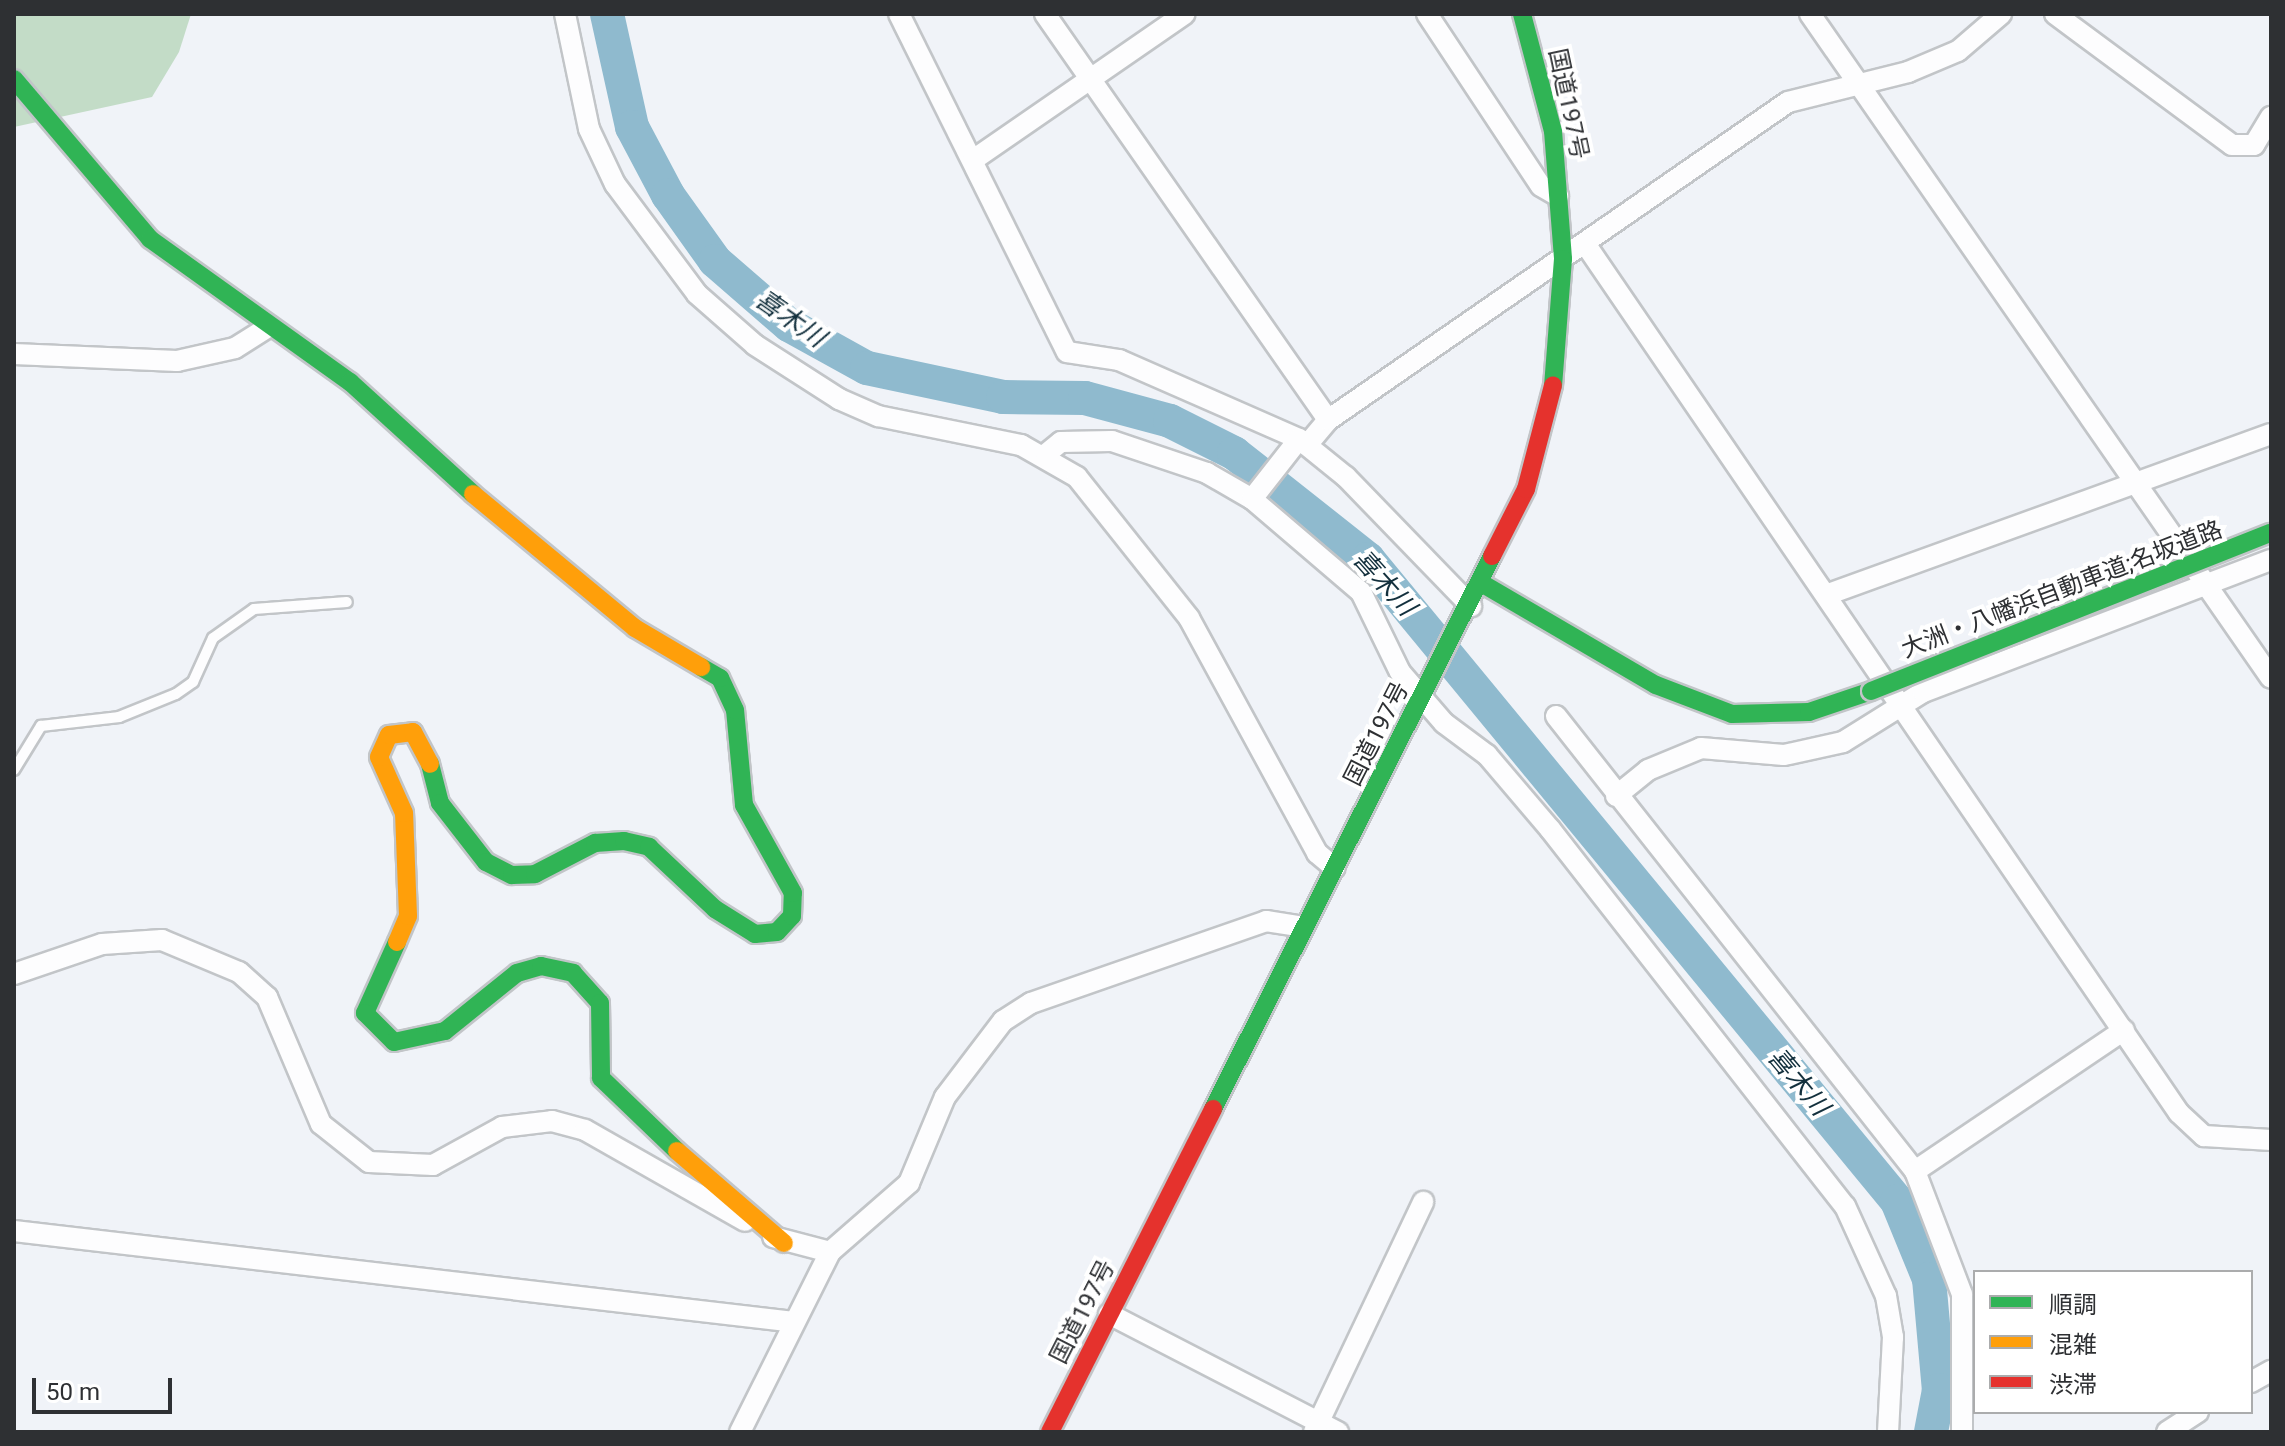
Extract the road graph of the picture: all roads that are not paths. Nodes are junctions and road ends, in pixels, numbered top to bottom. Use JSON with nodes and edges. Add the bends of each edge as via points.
{"nodes":[{"id":1,"x":565,"y":14,"type":"edge"},
{"id":2,"x":899,"y":14,"type":"edge"},
{"id":3,"x":1045,"y":14,"type":"edge"},
{"id":4,"x":1185,"y":14,"type":"edge"},
{"id":5,"x":1427,"y":14,"type":"edge"},
{"id":6,"x":1522,"y":14,"type":"edge"},
{"id":7,"x":1810,"y":14,"type":"edge"},
{"id":8,"x":2001,"y":14,"type":"edge"},
{"id":9,"x":2055,"y":14,"type":"edge"},
{"id":10,"x":14,"y":79,"type":"edge"},
{"id":11,"x":1091,"y":81,"type":"junction"},
{"id":12,"x":1859,"y":88,"type":"junction"},
{"id":13,"x":2271,"y":117,"type":"edge"},
{"id":14,"x":973,"y":160,"type":"junction"},
{"id":15,"x":1561,"y":198,"type":"junction"},
{"id":16,"x":1586,"y":245,"type":"junction"},
{"id":17,"x":1563,"y":259,"type":"junction"},
{"id":18,"x":270,"y":326,"type":"junction"},
{"id":19,"x":14,"y":354,"type":"edge"},
{"id":20,"x":1328,"y":420,"type":"junction"},
{"id":21,"x":2271,"y":434,"type":"edge"},
{"id":22,"x":1300,"y":444,"type":"junction"},
{"id":23,"x":1046,"y":454,"type":"junction"},
{"id":24,"x":2138,"y":487,"type":"junction"},
{"id":25,"x":1255,"y":495,"type":"junction"},
{"id":26,"x":2271,"y":533,"type":"edge"},
{"id":27,"x":2271,"y":560,"type":"edge"},
{"id":28,"x":1483,"y":584,"type":"junction"},
{"id":29,"x":2206,"y":586,"type":"junction"},
{"id":30,"x":1826,"y":595,"type":"junction"},
{"id":31,"x":347,"y":602,"type":"dead end"},
{"id":32,"x":1468,"y":613,"type":"junction"},
{"id":33,"x":2271,"y":678,"type":"edge"},
{"id":34,"x":1426,"y":693,"type":"junction"},
{"id":35,"x":1904,"y":708,"type":"junction"},
{"id":36,"x":1556,"y":716,"type":"dead end"},
{"id":37,"x":14,"y":770,"type":"edge"},
{"id":38,"x":1616,"y":796,"type":"junction"},
{"id":39,"x":1335,"y":868,"type":"junction"},
{"id":40,"x":1304,"y":927,"type":"junction"},
{"id":41,"x":14,"y":974,"type":"edge"},
{"id":42,"x":2124,"y":1030,"type":"junction"},
{"id":43,"x":2271,"y":1140,"type":"edge"},
{"id":44,"x":1915,"y":1171,"type":"junction"},
{"id":45,"x":1423,"y":1202,"type":"dead end"},
{"id":46,"x":14,"y":1231,"type":"edge"},
{"id":47,"x":784,"y":1243,"type":"junction"},
{"id":48,"x":830,"y":1252,"type":"junction"},
{"id":49,"x":1109,"y":1314,"type":"junction"},
{"id":50,"x":794,"y":1322,"type":"junction"},
{"id":51,"x":2271,"y":1371,"type":"edge"},
{"id":52,"x":2253,"y":1381,"type":"edge"},
{"id":53,"x":2195,"y":1414,"type":"edge"},
{"id":54,"x":1316,"y":1427,"type":"edge"},
{"id":55,"x":740,"y":1432,"type":"edge"},
{"id":56,"x":1050,"y":1432,"type":"edge"},
{"id":57,"x":1338,"y":1432,"type":"edge"},
{"id":58,"x":1888,"y":1432,"type":"edge"},
{"id":59,"x":1962,"y":1432,"type":"edge"},
{"id":60,"x":2167,"y":1432,"type":"edge"}],
"edges":[{"from":1,"to":23,"type":"street","via":[[589,129],[615,184],[697,294],[755,345],[839,399],[878,416]]},
{"from":2,"to":14,"type":"street"},
{"from":3,"to":11,"type":"street"},
{"from":4,"to":11,"type":"street"},
{"from":5,"to":15,"type":"street","via":[[1541,186]]},
{"from":6,"to":15,"type":"main road","name":"国道197号","via":[[1553,131]]},
{"from":7,"to":12,"type":"street"},
{"from":8,"to":12,"type":"street","via":[[1958,51]]},
{"from":9,"to":13,"type":"street","via":[[2232,145],[2254,145]]},
{"from":10,"to":18,"type":"main road","via":[[150,239]]},
{"from":11,"to":14,"type":"street"},
{"from":11,"to":20,"type":"street"},
{"from":12,"to":16,"type":"street","via":[[1788,102]]},
{"from":12,"to":24,"type":"street"},
{"from":14,"to":22,"type":"street","via":[[1067,352],[1119,360]]},
{"from":15,"to":17,"type":"main road","name":"国道197号"},
{"from":16,"to":17,"type":"street"},
{"from":16,"to":30,"type":"street"},
{"from":17,"to":20,"type":"street"},
{"from":17,"to":28,"type":"main road","name":"国道197号","via":[[1552,393],[1526,489]]},
{"from":18,"to":19,"type":"street","via":[[235,348],[177,361]]},
{"from":18,"to":47,"type":"main road","via":[[350,382],[501,520],[635,628],[720,678],[735,710],[744,805],[793,893],[792,916],[777,932],[755,934],[715,909],[649,847],[595,843],[535,874],[512,875],[486,862],[440,803],[426,748],[413,732],[389,735],[379,757],[404,813],[410,894],[399,947],[365,1013],[370,1022],[394,1042],[417,1042],[445,1031],[517,973],[541,966],[573,973],[600,1003],[601,1078],[621,1103]]},
{"from":20,"to":22,"type":"street"},
{"from":21,"to":24,"type":"street"},
{"from":22,"to":25,"type":"street"},
{"from":22,"to":32,"type":"street"},
{"from":23,"to":25,"type":"street","via":[[1061,442],[1112,441],[1157,452]]},
{"from":23,"to":39,"type":"street","via":[[1077,477],[1189,618],[1317,853]]},
{"from":24,"to":29,"type":"street"},
{"from":24,"to":30,"type":"street"},
{"from":25,"to":34,"type":"street","via":[[1361,592]]},
{"from":26,"to":28,"type":"main road","name":"大洲・八幡浜自動車道;名坂道路","bridge":true,"via":[[1809,712],[1732,714],[1656,685]]},
{"from":27,"to":29,"type":"street"},
{"from":28,"to":32,"type":"main road","name":"国道197号"},
{"from":29,"to":33,"type":"street"},
{"from":29,"to":35,"type":"street","via":[[1923,692]]},
{"from":30,"to":35,"type":"street"},
{"from":31,"to":37,"type":"lane","via":[[254,609],[213,638],[193,682],[176,694],[119,717],[41,726]]},
{"from":32,"to":34,"type":"main road","name":"国道197号"},
{"from":34,"to":39,"type":"main road","name":"国道197号"},
{"from":34,"to":58,"type":"street","via":[[1550,829],[1845,1206],[1886,1296],[1893,1337]]},
{"from":35,"to":38,"type":"street","via":[[1843,742],[1784,755],[1701,748],[1648,770]]},
{"from":35,"to":42,"type":"street"},
{"from":36,"to":38,"type":"street"},
{"from":38,"to":44,"type":"street"},
{"from":39,"to":40,"type":"main road","name":"国道197号"},
{"from":40,"to":48,"type":"street","via":[[1266,921],[1031,1003],[1003,1021],[945,1097],[909,1183]]},
{"from":40,"to":49,"type":"main road","name":"国道197号"},
{"from":41,"to":47,"type":"street","via":[[127,939],[162,940],[239,972],[267,997],[321,1124],[369,1162],[433,1165],[502,1127],[552,1121],[585,1130]]},
{"from":42,"to":43,"type":"street","via":[[2191,1128],[2223,1142]]},
{"from":42,"to":44,"type":"street"},
{"from":44,"to":59,"type":"street","via":[[1962,1294]]},
{"from":45,"to":54,"type":"street"},
{"from":46,"to":50,"type":"street"},
{"from":47,"to":48,"type":"street"},
{"from":48,"to":50,"type":"street"},
{"from":49,"to":54,"type":"street"},
{"from":49,"to":56,"type":"main road","name":"国道197号"},
{"from":50,"to":55,"type":"street"},
{"from":51,"to":52,"type":"street"},
{"from":53,"to":60,"type":"street"},
{"from":54,"to":57,"type":"street"}]}
